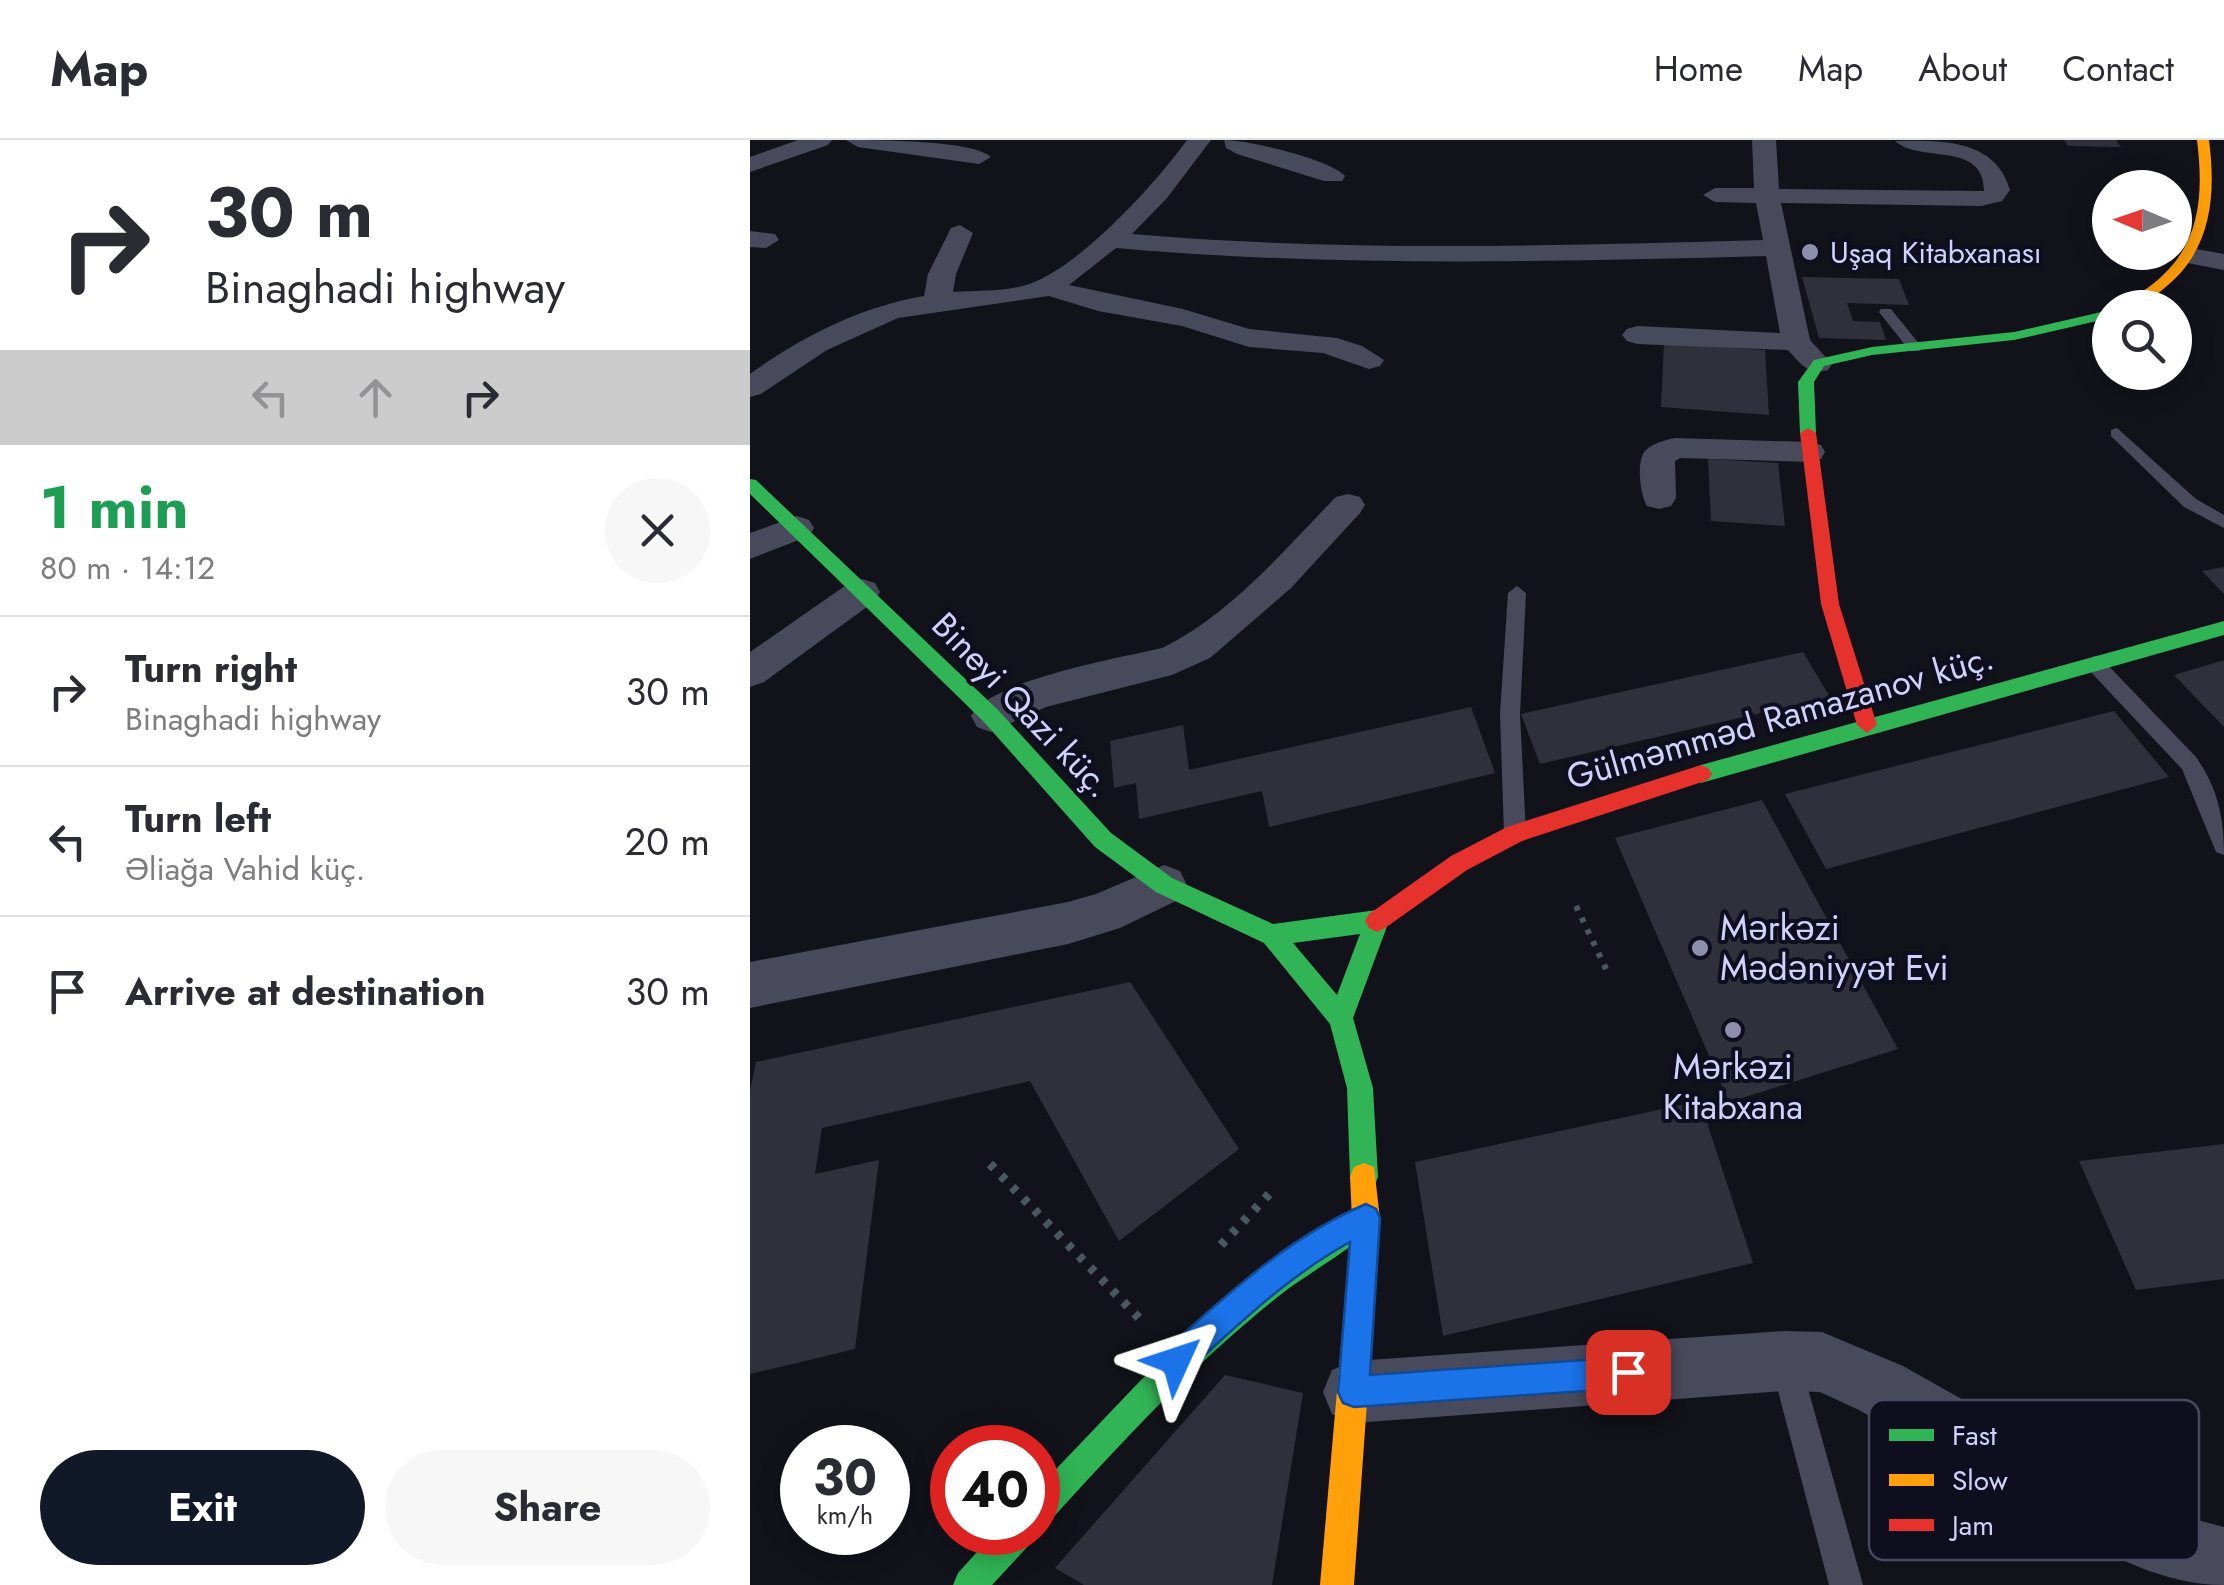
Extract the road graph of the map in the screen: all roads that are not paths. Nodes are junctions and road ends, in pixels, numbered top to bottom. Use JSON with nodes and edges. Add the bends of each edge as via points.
{"nodes":[{"id":1,"x":820,"y":140,"type":"edge"},
{"id":2,"x":858,"y":140,"type":"edge"},
{"id":3,"x":1199,"y":140,"type":"edge"},
{"id":4,"x":1764,"y":140,"type":"edge"},
{"id":5,"x":2203,"y":140,"type":"edge"},
{"id":6,"x":1907,"y":141,"type":"edge"},
{"id":7,"x":1243,"y":142,"type":"edge"},
{"id":8,"x":979,"y":157,"type":"dead end"},
{"id":9,"x":750,"y":165,"type":"edge"},
{"id":10,"x":1333,"y":176,"type":"dead end"},
{"id":11,"x":1715,"y":194,"type":"dead end"},
{"id":12,"x":1767,"y":194,"type":"junction"},
{"id":13,"x":960,"y":234,"type":"dead end"},
{"id":14,"x":1112,"y":240,"type":"junction"},
{"id":15,"x":1777,"y":248,"type":"junction"},
{"id":16,"x":2192,"y":251,"type":"edge"},
{"id":17,"x":2192,"y":256,"type":"edge"},
{"id":18,"x":2224,"y":262,"type":"edge"},
{"id":19,"x":2178,"y":270,"type":"edge"},
{"id":20,"x":1048,"y":286,"type":"junction"},
{"id":21,"x":2155,"y":290,"type":"edge"},
{"id":22,"x":937,"y":302,"type":"junction"},
{"id":23,"x":1886,"y":312,"type":"dead end"},
{"id":24,"x":2092,"y":319,"type":"edge"},
{"id":25,"x":1637,"y":336,"type":"dead end"},
{"id":26,"x":1263,"y":340,"type":"junction"},
{"id":27,"x":1796,"y":342,"type":"junction"},
{"id":28,"x":1915,"y":348,"type":"junction"},
{"id":29,"x":1369,"y":360,"type":"dead end"},
{"id":30,"x":1241,"y":364,"type":"dead end"},
{"id":31,"x":1817,"y":364,"type":"junction"},
{"id":32,"x":750,"y":388,"type":"edge"},
{"id":33,"x":2117,"y":433,"type":"dead end"},
{"id":34,"x":1809,"y":452,"type":"junction"},
{"id":35,"x":750,"y":484,"type":"edge"},
{"id":36,"x":1658,"y":498,"type":"dead end"},
{"id":37,"x":1348,"y":505,"type":"dead end"},
{"id":38,"x":2224,"y":522,"type":"edge"},
{"id":39,"x":797,"y":528,"type":"junction"},
{"id":40,"x":750,"y":547,"type":"edge"},
{"id":41,"x":862,"y":592,"type":"junction"},
{"id":42,"x":1517,"y":593,"type":"dead end"},
{"id":43,"x":2224,"y":628,"type":"edge"},
{"id":44,"x":2094,"y":663,"type":"junction"},
{"id":45,"x":750,"y":672,"type":"edge"},
{"id":46,"x":991,"y":716,"type":"junction"},
{"id":47,"x":1867,"y":725,"type":"junction"},
{"id":48,"x":1515,"y":834,"type":"junction"},
{"id":49,"x":2224,"y":845,"type":"edge"},
{"id":50,"x":1164,"y":885,"type":"junction"},
{"id":51,"x":1377,"y":921,"type":"junction"},
{"id":52,"x":1272,"y":935,"type":"junction"},
{"id":53,"x":750,"y":985,"type":"edge"},
{"id":54,"x":1341,"y":1018,"type":"junction"},
{"id":55,"x":1366,"y":1218,"type":"junction"},
{"id":56,"x":1785,"y":1361,"type":"junction"},
{"id":57,"x":1354,"y":1392,"type":"junction"},
{"id":58,"x":1902,"y":1400,"type":"edge"},
{"id":59,"x":1060,"y":1487,"type":"edge"},
{"id":60,"x":2199,"y":1553,"type":"edge"},
{"id":61,"x":997,"y":1555,"type":"edge"},
{"id":62,"x":2224,"y":1560,"type":"edge"},
{"id":63,"x":987,"y":1566,"type":"junction"},
{"id":64,"x":970,"y":1585,"type":"edge"},
{"id":65,"x":1006,"y":1585,"type":"edge"},
{"id":66,"x":1337,"y":1585,"type":"edge"},
{"id":67,"x":1846,"y":1585,"type":"edge"}],
"edges":[{"from":1,"to":9,"type":"street"},
{"from":2,"to":8,"type":"street"},
{"from":3,"to":7,"type":"street"},
{"from":3,"to":14,"type":"street","via":[[1163,192]]},
{"from":4,"to":12,"type":"street"},
{"from":5,"to":16,"type":"main road","via":[[2210,174],[2206,215]]},
{"from":6,"to":12,"type":"street","via":[[1978,150],[1998,190],[1981,199]]},
{"from":7,"to":10,"type":"street"},
{"from":11,"to":12,"type":"street"},
{"from":12,"to":15,"type":"street"},
{"from":13,"to":22,"type":"street"},
{"from":14,"to":15,"type":"street","via":[[1217,249]]},
{"from":14,"to":20,"type":"street"},
{"from":15,"to":27,"type":"street"},
{"from":17,"to":18,"type":"street"},
{"from":19,"to":21,"type":"main road"},
{"from":20,"to":22,"type":"street"},
{"from":20,"to":26,"type":"street"},
{"from":22,"to":32,"type":"street","via":[[836,330]]},
{"from":23,"to":28,"type":"lane"},
{"from":24,"to":28,"type":"main road"},
{"from":25,"to":27,"type":"street"},
{"from":26,"to":29,"type":"street","via":[[1343,346]]},
{"from":26,"to":30,"type":"street"},
{"from":27,"to":31,"type":"street"},
{"from":28,"to":31,"type":"main road"},
{"from":31,"to":34,"type":"main road","via":[[1806,383]]},
{"from":33,"to":38,"type":"lane","via":[[2190,503]]},
{"from":34,"to":36,"type":"street","via":[[1665,450],[1658,456]]},
{"from":34,"to":47,"type":"main road","via":[[1832,622]]},
{"from":35,"to":39,"type":"main road","name":"Bineyi Qazi küç."},
{"from":37,"to":46,"type":"street","via":[[1278,579],[1196,648],[1035,694]]},
{"from":39,"to":40,"type":"street"},
{"from":39,"to":41,"type":"main road","name":"Bineyi Qazi küç."},
{"from":41,"to":45,"type":"street"},
{"from":41,"to":46,"type":"main road","name":"Bineyi Qazi küç."},
{"from":42,"to":48,"type":"lane","via":[[1508,698]]},
{"from":43,"to":44,"type":"main road","name":"Gülməmməd Ramazanov küç."},
{"from":44,"to":47,"type":"main road","name":"Gülməmməd Ramazanov küç."},
{"from":44,"to":49,"type":"lane","via":[[2189,763]]},
{"from":46,"to":50,"type":"main road","name":"Bineyi Qazi küç.","via":[[1104,840]]},
{"from":47,"to":48,"type":"main road","name":"Gülməmməd Ramazanov küç."},
{"from":48,"to":51,"type":"main road","name":"Gülməmməd Ramazanov küç.","via":[[1459,863]]},
{"from":50,"to":52,"type":"main road","name":"Bineyi Qazi küç."},
{"from":50,"to":53,"type":"street","via":[[1068,923]]},
{"from":51,"to":52,"type":"main road"},
{"from":51,"to":54,"type":"main road"},
{"from":52,"to":54,"type":"main road"},
{"from":54,"to":55,"type":"main road","via":[[1360,1088]]},
{"from":55,"to":57,"type":"main road"},
{"from":55,"to":59,"type":"main road","via":[[1310,1248],[1254,1290],[1176,1361]]},
{"from":56,"to":57,"type":"street"},
{"from":56,"to":58,"type":"street","via":[[1822,1362]]},
{"from":56,"to":67,"type":"lane"},
{"from":57,"to":66,"type":"main road"},
{"from":60,"to":62,"type":"street"},
{"from":61,"to":63,"type":"main road"},
{"from":63,"to":64,"type":"main road"},
{"from":63,"to":65,"type":"main road"}]}
